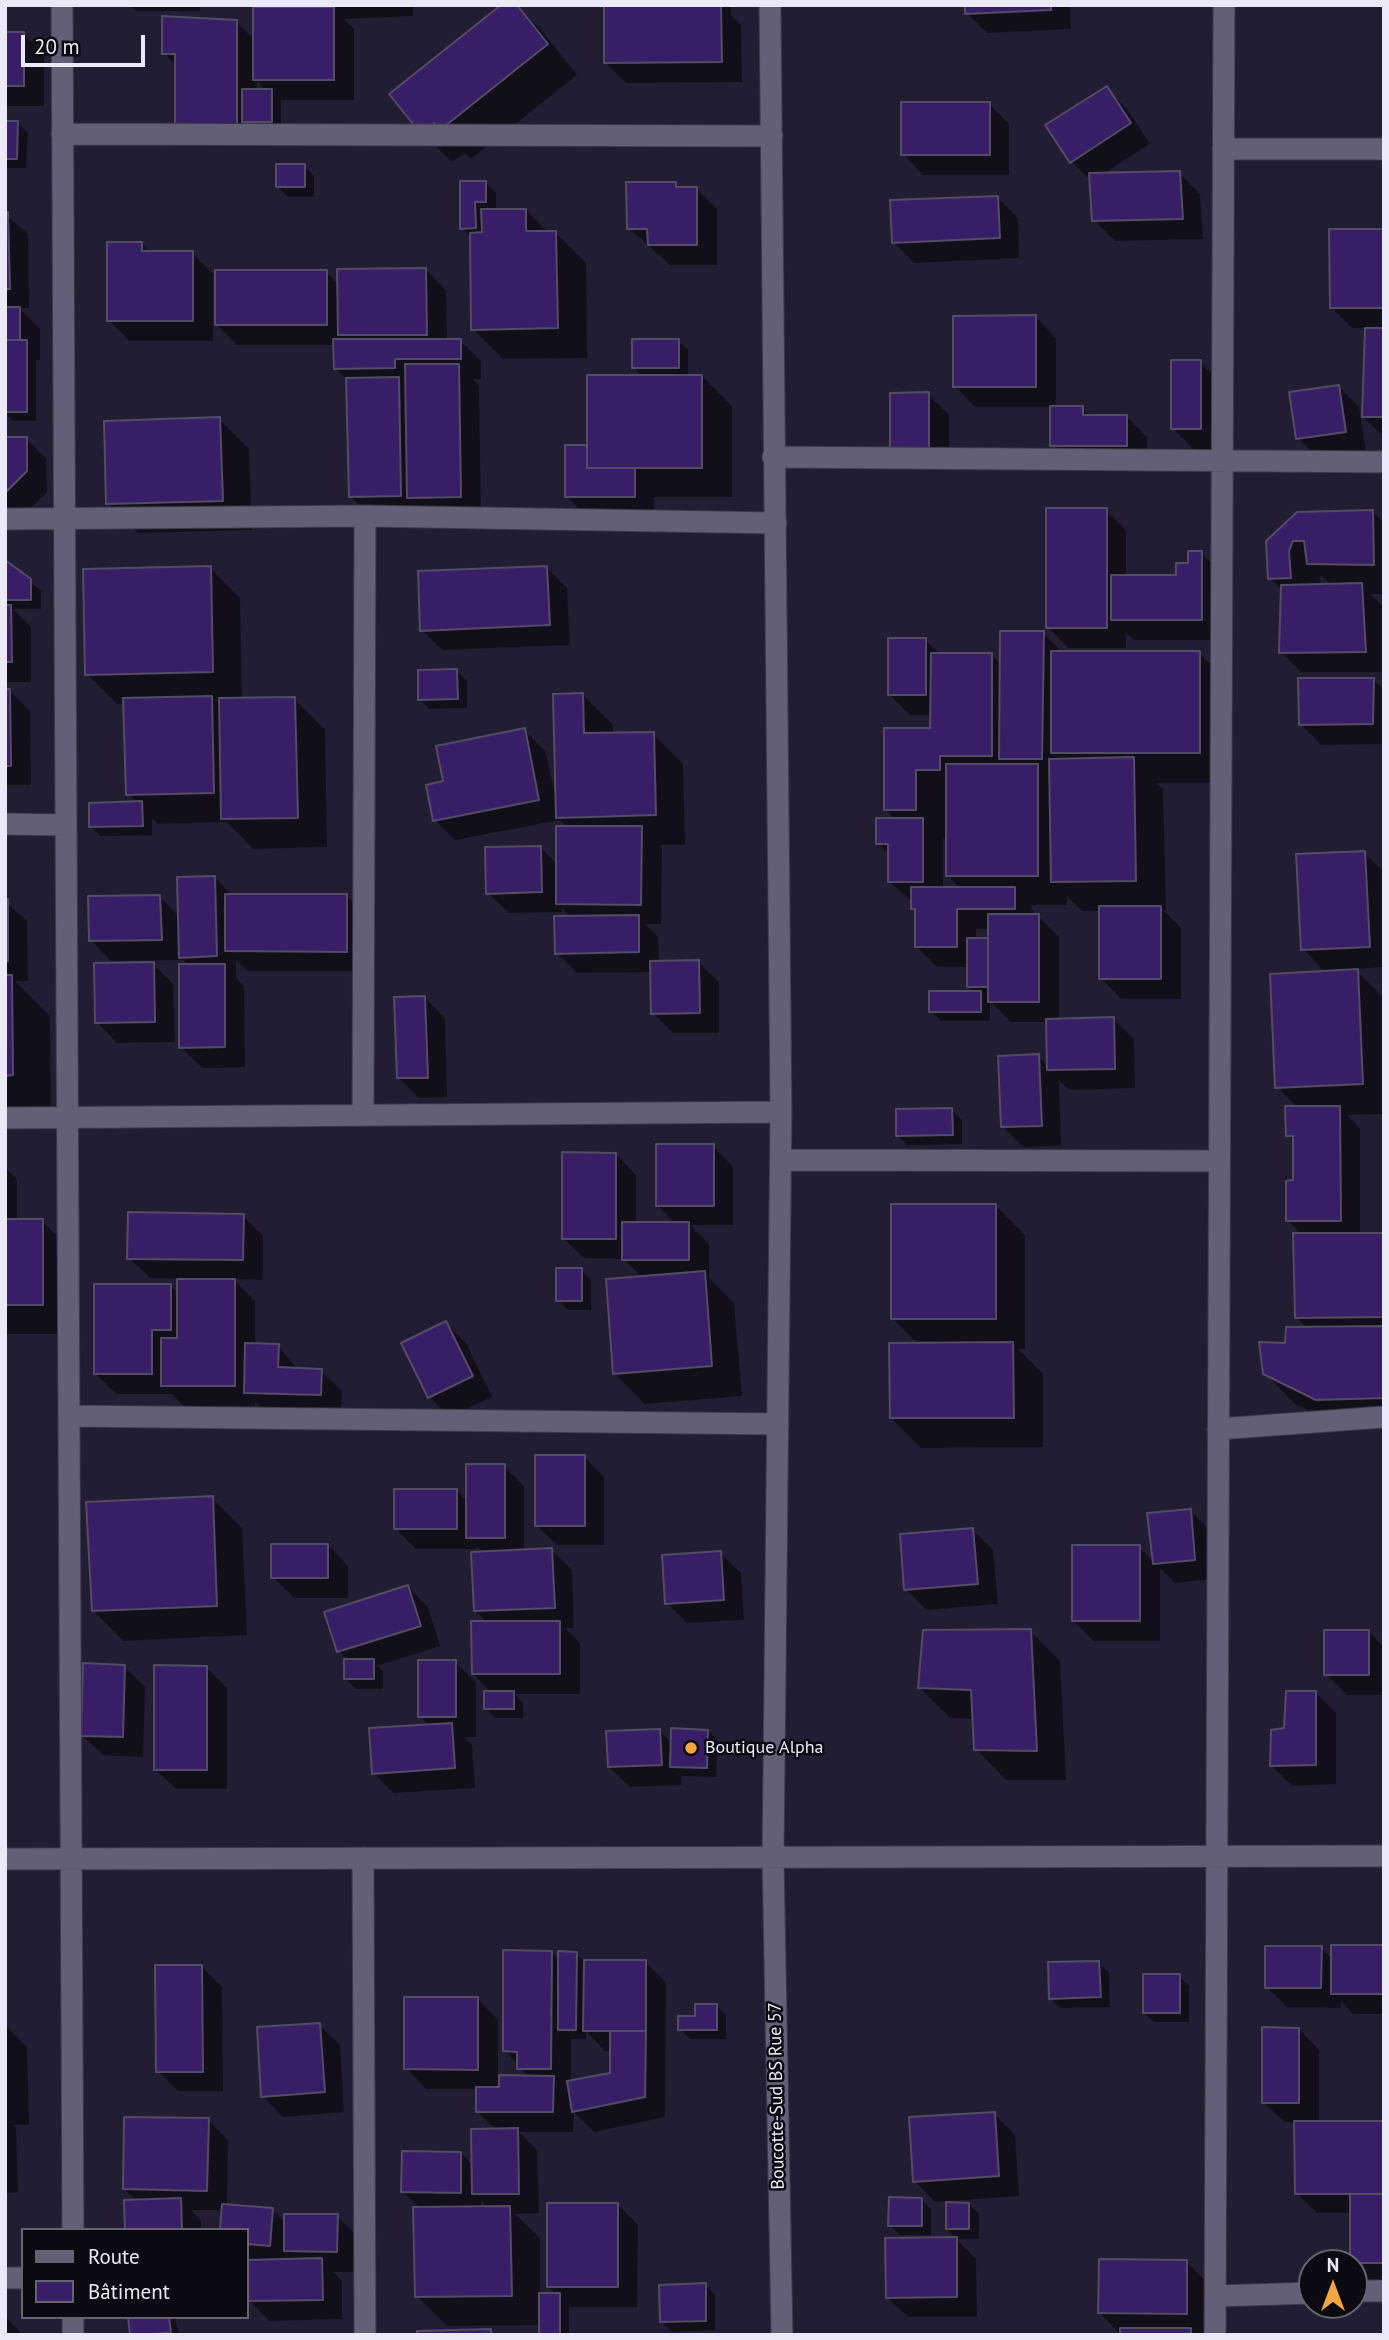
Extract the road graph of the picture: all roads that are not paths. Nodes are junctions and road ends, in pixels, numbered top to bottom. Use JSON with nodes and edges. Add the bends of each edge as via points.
{"nodes":[{"id":1,"x":62,"y":5,"type":"edge"},
{"id":2,"x":770,"y":5,"type":"edge"},
{"id":3,"x":1224,"y":5,"type":"edge"},
{"id":4,"x":62,"y":134,"type":"junction"},
{"id":5,"x":772,"y":136,"type":"junction"},
{"id":6,"x":1223,"y":149,"type":"junction"},
{"id":7,"x":1384,"y":149,"type":"edge"},
{"id":8,"x":773,"y":457,"type":"junction"},
{"id":9,"x":1222,"y":459,"type":"junction"},
{"id":10,"x":1384,"y":462,"type":"edge"},
{"id":11,"x":365,"y":516,"type":"junction"},
{"id":12,"x":5,"y":519,"type":"edge"},
{"id":13,"x":64,"y":520,"type":"junction"},
{"id":14,"x":776,"y":523,"type":"junction"},
{"id":15,"x":5,"y":824,"type":"edge"},
{"id":16,"x":66,"y":825,"type":"junction"},
{"id":17,"x":781,"y":1112,"type":"junction"},
{"id":18,"x":363,"y":1113,"type":"junction"},
{"id":19,"x":5,"y":1118,"type":"edge"},
{"id":20,"x":68,"y":1118,"type":"junction"},
{"id":21,"x":781,"y":1160,"type":"junction"},
{"id":22,"x":1219,"y":1161,"type":"junction"},
{"id":23,"x":69,"y":1416,"type":"junction"},
{"id":24,"x":1384,"y":1417,"type":"edge"},
{"id":25,"x":778,"y":1424,"type":"junction"},
{"id":26,"x":1218,"y":1429,"type":"junction"},
{"id":27,"x":1216,"y":1856,"type":"junction"},
{"id":28,"x":1384,"y":1856,"type":"edge"},
{"id":29,"x":363,"y":1858,"type":"junction"},
{"id":30,"x":773,"y":1858,"type":"junction"},
{"id":31,"x":5,"y":1859,"type":"edge"},
{"id":32,"x":71,"y":1859,"type":"junction"},
{"id":33,"x":73,"y":2228,"type":"edge"},
{"id":34,"x":1298,"y":2293,"type":"edge"},
{"id":35,"x":1215,"y":2295,"type":"junction"},
{"id":36,"x":365,"y":2335,"type":"edge"},
{"id":37,"x":782,"y":2335,"type":"edge"},
{"id":38,"x":1215,"y":2335,"type":"edge"}],
"edges":[{"from":1,"to":4,"type":"street"},
{"from":2,"to":5,"type":"street","name":"Boucotte-Sud BS Rue 57"},
{"from":3,"to":6,"type":"street"},
{"from":4,"to":5,"type":"street"},
{"from":4,"to":13,"type":"street"},
{"from":5,"to":8,"type":"street","name":"Boucotte-Sud BS Rue 57"},
{"from":6,"to":7,"type":"street"},
{"from":6,"to":9,"type":"street"},
{"from":8,"to":9,"type":"street"},
{"from":8,"to":14,"type":"street","name":"Boucotte-Sud BS Rue 57"},
{"from":9,"to":10,"type":"street"},
{"from":9,"to":22,"type":"street"},
{"from":11,"to":13,"type":"street"},
{"from":11,"to":14,"type":"street"},
{"from":11,"to":18,"type":"street"},
{"from":12,"to":13,"type":"street"},
{"from":13,"to":16,"type":"street"},
{"from":14,"to":17,"type":"street","name":"Boucotte-Sud BS Rue 57"},
{"from":15,"to":16,"type":"street"},
{"from":16,"to":20,"type":"street"},
{"from":17,"to":18,"type":"street"},
{"from":17,"to":21,"type":"street","name":"Boucotte-Sud BS Rue 57"},
{"from":18,"to":20,"type":"street"},
{"from":19,"to":20,"type":"street"},
{"from":20,"to":23,"type":"street"},
{"from":21,"to":22,"type":"street"},
{"from":21,"to":25,"type":"street","name":"Boucotte-Sud BS Rue 57"},
{"from":22,"to":26,"type":"street"},
{"from":23,"to":25,"type":"street"},
{"from":23,"to":32,"type":"street"},
{"from":24,"to":26,"type":"street"},
{"from":25,"to":30,"type":"street","name":"Boucotte-Sud BS Rue 57"},
{"from":26,"to":27,"type":"street"},
{"from":27,"to":28,"type":"street"},
{"from":27,"to":30,"type":"street"},
{"from":27,"to":35,"type":"street"},
{"from":29,"to":30,"type":"street"},
{"from":29,"to":32,"type":"street"},
{"from":29,"to":36,"type":"street"},
{"from":30,"to":37,"type":"street","name":"Boucotte-Sud BS Rue 57"},
{"from":31,"to":32,"type":"street"},
{"from":32,"to":33,"type":"street"},
{"from":34,"to":35,"type":"street"},
{"from":35,"to":38,"type":"street"}]}
